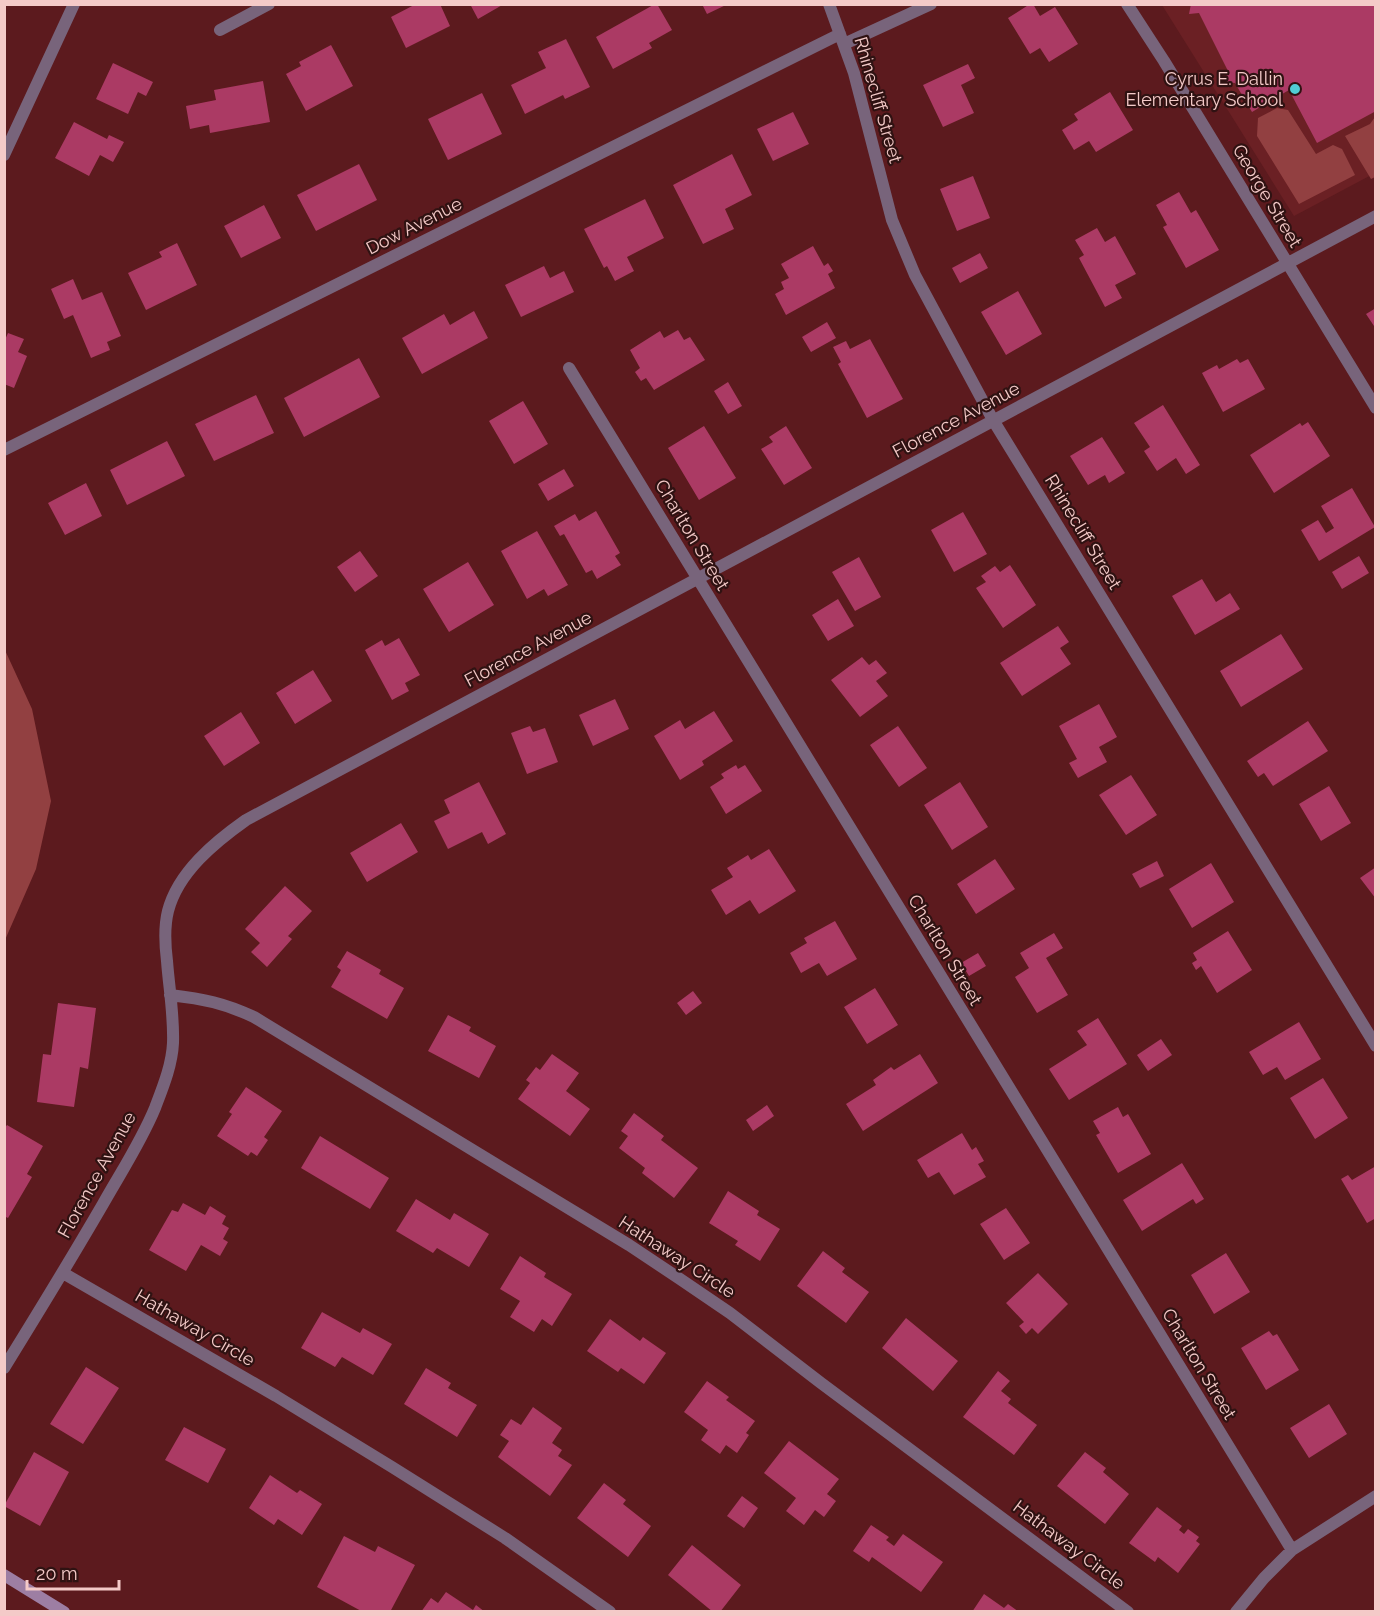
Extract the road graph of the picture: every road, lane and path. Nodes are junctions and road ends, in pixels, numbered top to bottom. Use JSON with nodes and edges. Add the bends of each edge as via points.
{"nodes":[{"id":1,"x":74,"y":4,"type":"edge"},
{"id":2,"x":269,"y":4,"type":"edge"},
{"id":3,"x":830,"y":4,"type":"edge"},
{"id":4,"x":932,"y":4,"type":"edge"},
{"id":5,"x":1126,"y":4,"type":"edge"},
{"id":6,"x":220,"y":30,"type":"dead end"},
{"id":7,"x":842,"y":39,"type":"junction"},
{"id":8,"x":4,"y":155,"type":"edge"},
{"id":9,"x":1376,"y":216,"type":"edge"},
{"id":10,"x":1287,"y":263,"type":"junction"},
{"id":11,"x":569,"y":368,"type":"dead end"},
{"id":12,"x":1376,"y":408,"type":"edge"},
{"id":13,"x":993,"y":420,"type":"junction"},
{"id":14,"x":4,"y":450,"type":"edge"},
{"id":15,"x":697,"y":579,"type":"junction"},
{"id":16,"x":171,"y":995,"type":"junction"},
{"id":17,"x":1376,"y":1046,"type":"edge"},
{"id":18,"x":63,"y":1273,"type":"junction"},
{"id":19,"x":4,"y":1368,"type":"edge"},
{"id":20,"x":1376,"y":1496,"type":"edge"},
{"id":21,"x":1292,"y":1550,"type":"junction"},
{"id":22,"x":4,"y":1575,"type":"edge"},
{"id":23,"x":64,"y":1611,"type":"edge"},
{"id":24,"x":610,"y":1611,"type":"edge"},
{"id":25,"x":1128,"y":1611,"type":"edge"},
{"id":26,"x":1236,"y":1611,"type":"edge"}],
"edges":[{"from":1,"to":8,"type":"street"},
{"from":2,"to":6,"type":"street"},
{"from":3,"to":7,"type":"street","name":"Rhinecliff Street"},
{"from":4,"to":7,"type":"street"},
{"from":5,"to":10,"type":"street","name":"George Street"},
{"from":7,"to":13,"type":"street","name":"Rhinecliff Street","via":[[898,237]]},
{"from":7,"to":14,"type":"street","name":"Dow Avenue"},
{"from":9,"to":10,"type":"street","name":"Florence Avenue"},
{"from":10,"to":12,"type":"street","name":"George Street"},
{"from":10,"to":13,"type":"street","name":"Florence Avenue"},
{"from":11,"to":15,"type":"street","name":"Charlton Street"},
{"from":13,"to":15,"type":"street","name":"Florence Avenue"},
{"from":13,"to":17,"type":"street","name":"Rhinecliff Street"},
{"from":15,"to":16,"type":"street","name":"Florence Avenue","via":[[257,814],[224,836],[189,872],[168,910],[165,928]]},
{"from":15,"to":21,"type":"street","name":"Charlton Street"},
{"from":16,"to":18,"type":"street","name":"Florence Avenue","via":[[173,1045],[154,1109],[137,1147]]},
{"from":16,"to":25,"type":"street","name":"Hathaway Circle","via":[[220,1003],[254,1017],[629,1245],[730,1313]]},
{"from":18,"to":19,"type":"street","name":"Florence Avenue"},
{"from":18,"to":24,"type":"street","name":"Hathaway Circle","via":[[392,1467],[505,1538]]},
{"from":20,"to":21,"type":"street"},
{"from":21,"to":26,"type":"street"},
{"from":22,"to":23,"type":"main road"}]}
